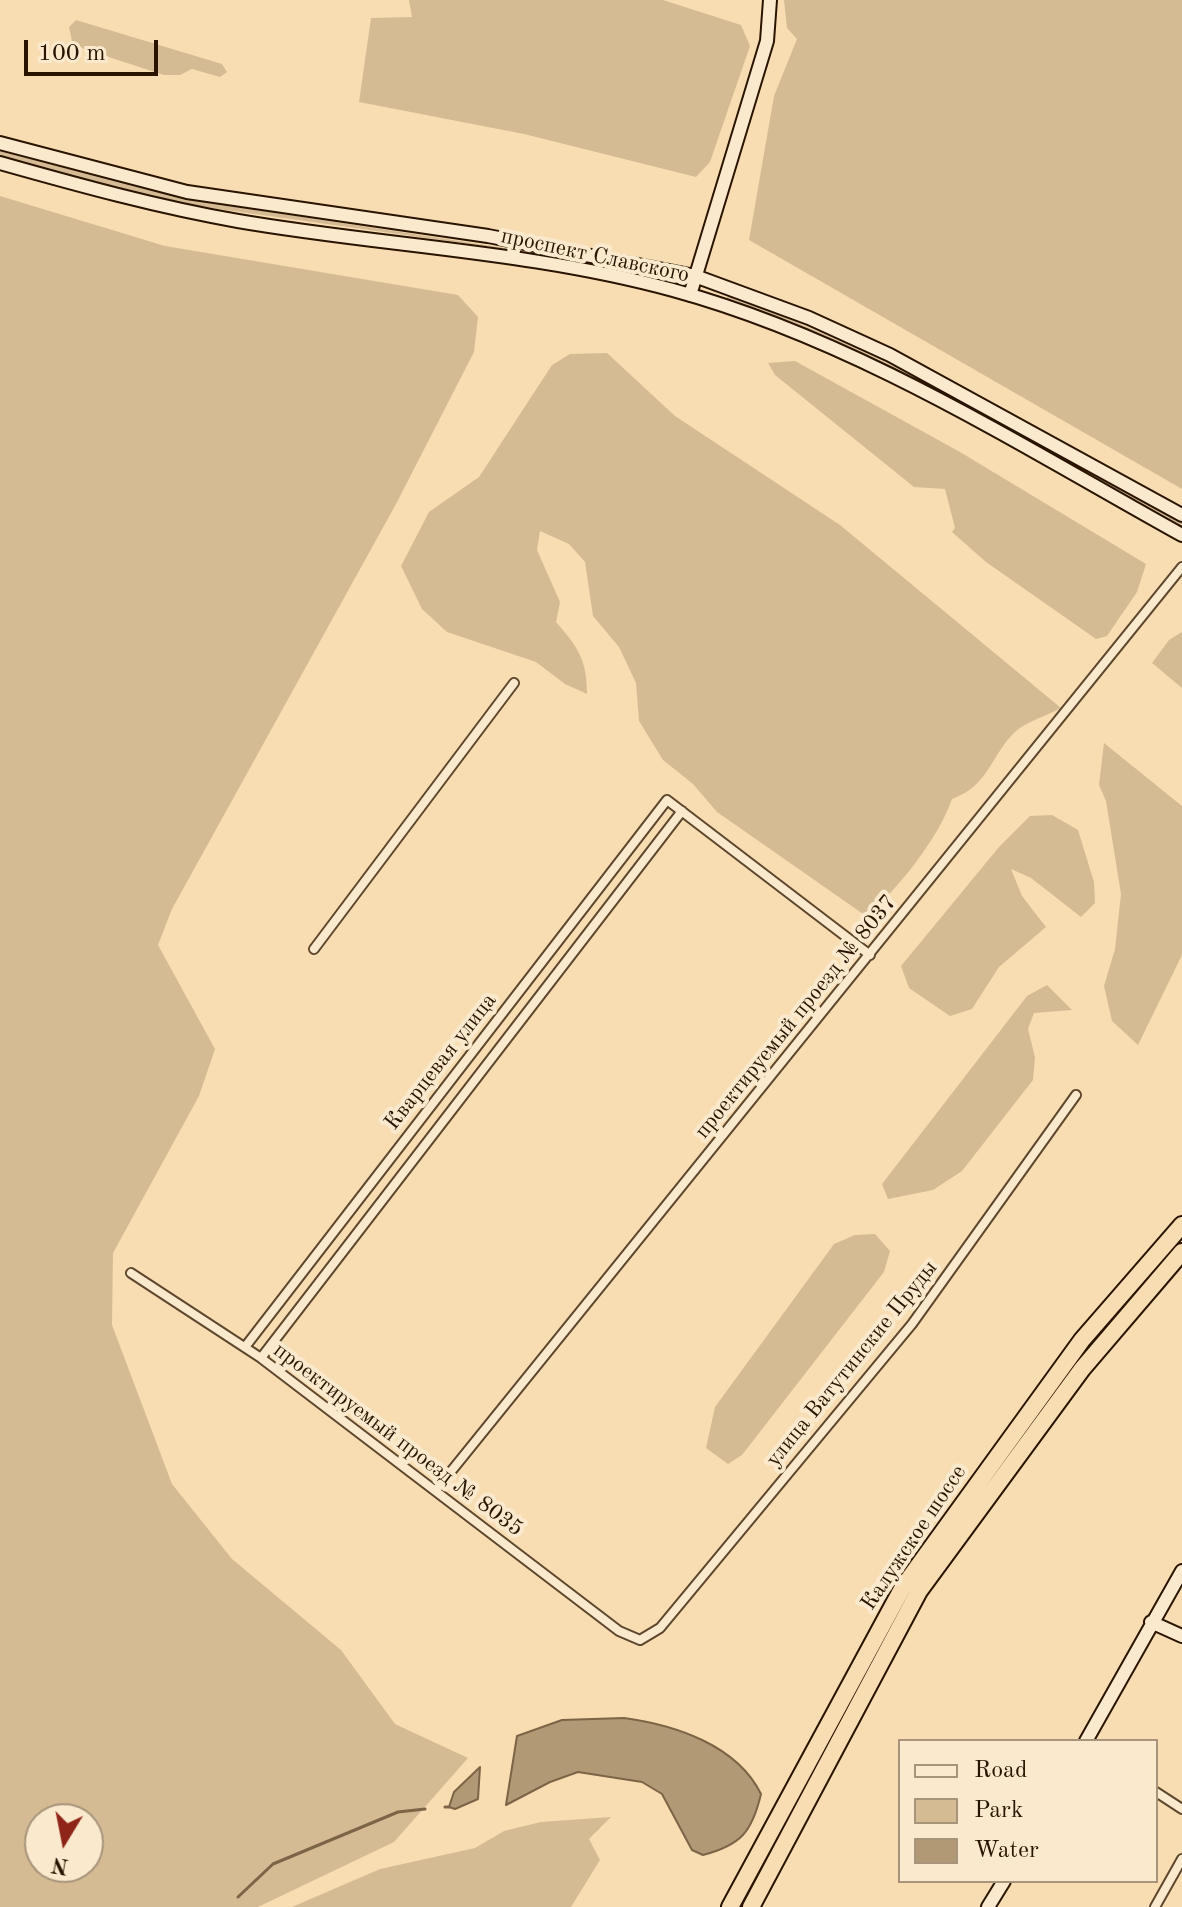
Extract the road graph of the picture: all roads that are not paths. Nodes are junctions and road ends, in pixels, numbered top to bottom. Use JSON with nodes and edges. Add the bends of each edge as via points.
{"nodes":[{"id":1,"x":770,"y":0,"type":"edge"},
{"id":2,"x":0,"y":143,"type":"edge"},
{"id":3,"x":0,"y":163,"type":"edge"},
{"id":4,"x":705,"y":247,"type":"junction"},
{"id":5,"x":669,"y":270,"type":"junction"},
{"id":6,"x":695,"y":276,"type":"junction"},
{"id":7,"x":727,"y":286,"type":"junction"},
{"id":8,"x":690,"y":295,"type":"junction"},
{"id":9,"x":1182,"y":515,"type":"edge"},
{"id":10,"x":1182,"y":535,"type":"edge"},
{"id":11,"x":1182,"y":567,"type":"edge"},
{"id":12,"x":514,"y":683,"type":"dead end"},
{"id":13,"x":682,"y":811,"type":"junction"},
{"id":14,"x":314,"y":949,"type":"dead end"},
{"id":15,"x":870,"y":955,"type":"junction"},
{"id":16,"x":1076,"y":1095,"type":"dead end"},
{"id":17,"x":1180,"y":1226,"type":"edge"},
{"id":18,"x":1182,"y":1252,"type":"edge"},
{"id":19,"x":131,"y":1273,"type":"dead end"},
{"id":20,"x":245,"y":1347,"type":"junction"},
{"id":21,"x":261,"y":1358,"type":"junction"},
{"id":22,"x":436,"y":1490,"type":"junction"},
{"id":23,"x":1182,"y":1571,"type":"edge"},
{"id":24,"x":1151,"y":1622,"type":"junction"},
{"id":25,"x":1182,"y":1636,"type":"edge"},
{"id":26,"x":640,"y":1640,"type":"joint"},
{"id":27,"x":1087,"y":1739,"type":"edge"},
{"id":28,"x":1158,"y":1793,"type":"edge"},
{"id":29,"x":1182,"y":1809,"type":"edge"},
{"id":30,"x":1182,"y":1859,"type":"edge"},
{"id":31,"x":1003,"y":1883,"type":"edge"},
{"id":32,"x":730,"y":1907,"type":"edge"},
{"id":33,"x":751,"y":1907,"type":"edge"},
{"id":34,"x":988,"y":1907,"type":"edge"},
{"id":35,"x":1155,"y":1907,"type":"edge"}],
"edges":[{"from":1,"to":4,"type":"main road","via":[[767,41]]},
{"from":2,"to":5,"type":"main road","name":"проспект Славского","via":[[187,192],[488,236]]},
{"from":3,"to":8,"type":"main road","name":"проспект Славского","via":[[198,213],[567,266]]},
{"from":4,"to":5,"type":"main road","via":[[693,264]]},
{"from":4,"to":6,"type":"main road"},
{"from":4,"to":7,"type":"main road","via":[[709,274]]},
{"from":5,"to":6,"type":"main road","name":"проспект Славского"},
{"from":6,"to":7,"type":"main road","name":"проспект Славского"},
{"from":6,"to":8,"type":"main road"},
{"from":7,"to":9,"type":"main road","name":"проспект Славского","via":[[890,355]]},
{"from":8,"to":10,"type":"main road","name":"проспект Славского","via":[[799,334],[881,371]]},
{"from":11,"to":15,"type":"street","name":"проектируемый проезд № 8037"},
{"from":12,"to":14,"type":"street"},
{"from":13,"to":15,"type":"street"},
{"from":13,"to":20,"type":"street","name":"Кварцевая улица","via":[[667,800]]},
{"from":13,"to":21,"type":"street","name":"Кварцевая улица"},
{"from":15,"to":22,"type":"street","name":"проектируемый проезд № 8037"},
{"from":16,"to":26,"type":"street","name":"улица Ватутинские Пруды","via":[[912,1324],[660,1628]]},
{"from":17,"to":32,"type":"highway","name":"Калужское шоссе","via":[[1082,1340],[903,1587]]},
{"from":18,"to":33,"type":"highway","name":"Калужское шоссе","via":[[1082,1369],[919,1591]]},
{"from":19,"to":20,"type":"street","name":"проектируемый проезд № 8035"},
{"from":20,"to":21,"type":"street","name":"проектируемый проезд № 8035"},
{"from":21,"to":22,"type":"street","name":"проектируемый проезд № 8035"},
{"from":22,"to":26,"type":"street","name":"проектируемый проезд № 8035","via":[[629,1639]]},
{"from":23,"to":24,"type":"main road"},
{"from":24,"to":25,"type":"main road"},
{"from":24,"to":27,"type":"main road"},
{"from":28,"to":29,"type":"street"},
{"from":30,"to":35,"type":"street"},
{"from":31,"to":34,"type":"main road"}]}
